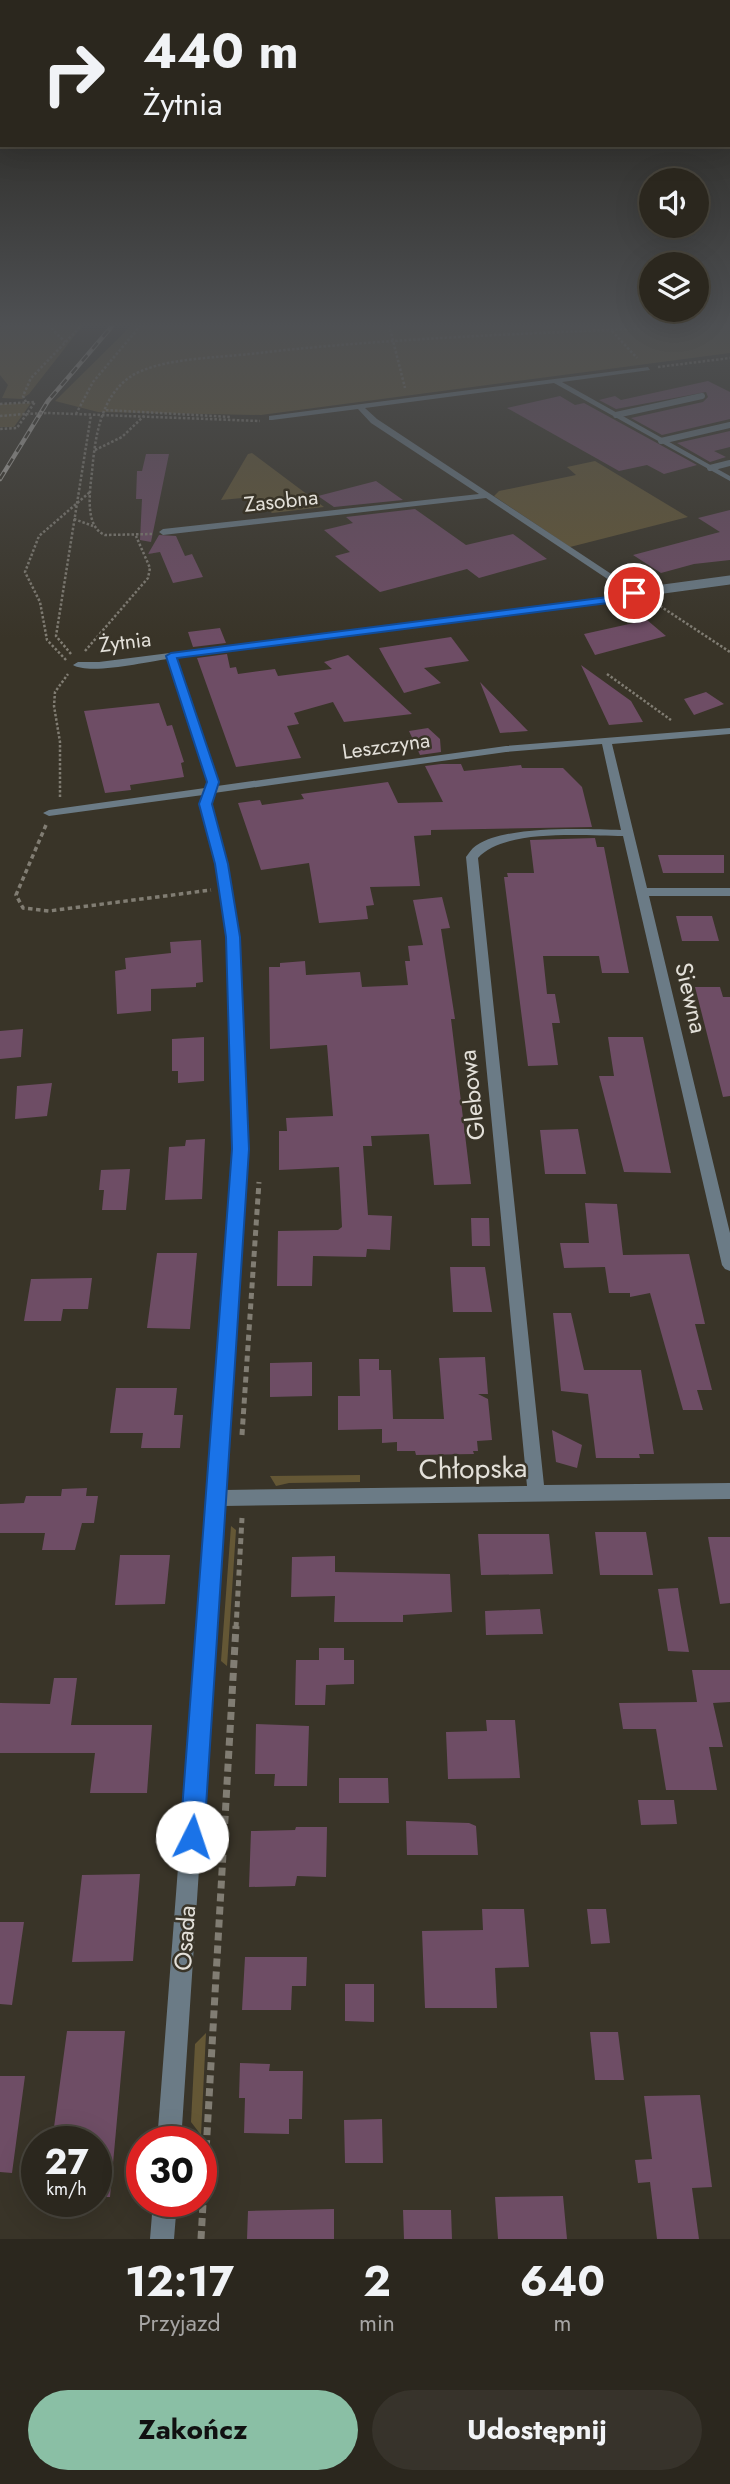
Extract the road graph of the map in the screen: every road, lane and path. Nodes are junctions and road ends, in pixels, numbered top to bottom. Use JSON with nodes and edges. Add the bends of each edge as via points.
{"nodes":[{"id":1,"x":89,"y":429,"type":"edge"},
{"id":2,"x":100,"y":429,"type":"edge"},
{"id":3,"x":131,"y":429,"type":"edge"},
{"id":4,"x":387,"y":429,"type":"edge"},
{"id":5,"x":641,"y":429,"type":"edge"},
{"id":6,"x":711,"y":429,"type":"edge"},
{"id":7,"x":661,"y":441,"type":"junction"},
{"id":8,"x":95,"y":450,"type":"junction"},
{"id":9,"x":730,"y":463,"type":"edge"},
{"id":10,"x":710,"y":468,"type":"junction"},
{"id":11,"x":730,"y":479,"type":"edge"},
{"id":12,"x":90,"y":492,"type":"junction"},
{"id":13,"x":486,"y":496,"type":"junction"},
{"id":14,"x":76,"y":503,"type":"junction"},
{"id":15,"x":74,"y":519,"type":"junction"},
{"id":16,"x":93,"y":526,"type":"junction"},
{"id":17,"x":163,"y":532,"type":"dead end"},
{"id":18,"x":136,"y":536,"type":"dead end"},
{"id":19,"x":730,"y":580,"type":"edge"},
{"id":20,"x":634,"y":593,"type":"junction"},
{"id":21,"x":730,"y":652,"type":"edge"},
{"id":22,"x":71,"y":654,"type":"dead end"},
{"id":23,"x":171,"y":656,"type":"junction"},
{"id":24,"x":78,"y":665,"type":"joint"},
{"id":25,"x":607,"y":674,"type":"dead end"},
{"id":26,"x":730,"y":731,"type":"edge"},
{"id":27,"x":688,"y":734,"type":"junction"},
{"id":28,"x":606,"y":741,"type":"junction"},
{"id":29,"x":211,"y":790,"type":"junction"},
{"id":30,"x":54,"y":812,"type":"joint"},
{"id":31,"x":629,"y":833,"type":"junction"},
{"id":32,"x":214,"y":877,"type":"dead end"},
{"id":33,"x":216,"y":890,"type":"junction"},
{"id":34,"x":643,"y":892,"type":"junction"},
{"id":35,"x":730,"y":892,"type":"edge"},
{"id":36,"x":217,"y":900,"type":"dead end"},
{"id":37,"x":730,"y":1265,"type":"edge"},
{"id":38,"x":730,"y":1491,"type":"edge"},
{"id":39,"x":536,"y":1493,"type":"junction"},
{"id":40,"x":216,"y":1498,"type":"junction"},
{"id":41,"x":171,"y":2126,"type":"edge"},
{"id":42,"x":164,"y":2217,"type":"edge"},
{"id":43,"x":162,"y":2239,"type":"edge"}],
"edges":[{"from":1,"to":14,"type":"path"},
{"from":2,"to":8,"type":"path"},
{"from":3,"to":8,"type":"path"},
{"from":4,"to":13,"type":"street"},
{"from":5,"to":7,"type":"street"},
{"from":6,"to":7,"type":"lane"},
{"from":7,"to":10,"type":"street"},
{"from":8,"to":12,"type":"path"},
{"from":9,"to":10,"type":"lane"},
{"from":10,"to":11,"type":"street"},
{"from":12,"to":14,"type":"path"},
{"from":12,"to":16,"type":"path"},
{"from":13,"to":17,"type":"street","name":"Zasobna"},
{"from":13,"to":20,"type":"street"},
{"from":14,"to":15,"type":"path"},
{"from":14,"to":24,"type":"path","via":[[38,536],[25,572],[40,601],[45,640],[56,654]]},
{"from":15,"to":16,"type":"path"},
{"from":15,"to":22,"type":"path","via":[[56,636]]},
{"from":16,"to":18,"type":"path","via":[[107,536]]},
{"from":19,"to":20,"type":"lane"},
{"from":20,"to":21,"type":"path"},
{"from":20,"to":23,"type":"street","name":"Żytnia"},
{"from":23,"to":24,"type":"street","name":"Żytnia"},
{"from":23,"to":29,"type":"street","name":"Osada","via":[[212,779]]},
{"from":25,"to":27,"type":"path"},
{"from":26,"to":27,"type":"street","name":"Leszczyna"},
{"from":27,"to":28,"type":"street","name":"Leszczyna"},
{"from":28,"to":29,"type":"street","name":"Leszczyna","via":[[497,750]]},
{"from":28,"to":31,"type":"street","name":"Siewna"},
{"from":29,"to":30,"type":"street","name":"Leszczyna"},
{"from":29,"to":40,"type":"street","name":"Osada","via":[[206,806],[222,864],[233,937],[240,1149]]},
{"from":30,"to":33,"type":"path","via":[[18,886],[16,895],[23,908],[49,911]]},
{"from":31,"to":34,"type":"street","name":"Siewna"},
{"from":31,"to":39,"type":"street","name":"Glebowa","via":[[550,834],[496,841],[480,846],[472,856]]},
{"from":32,"to":33,"type":"path"},
{"from":33,"to":36,"type":"path"},
{"from":34,"to":35,"type":"street"},
{"from":34,"to":37,"type":"street","name":"Siewna"},
{"from":38,"to":39,"type":"street","name":"Chłopska"},
{"from":39,"to":40,"type":"street","name":"Chłopska"},
{"from":40,"to":41,"type":"street","name":"Osada"},
{"from":42,"to":43,"type":"street"}]}
